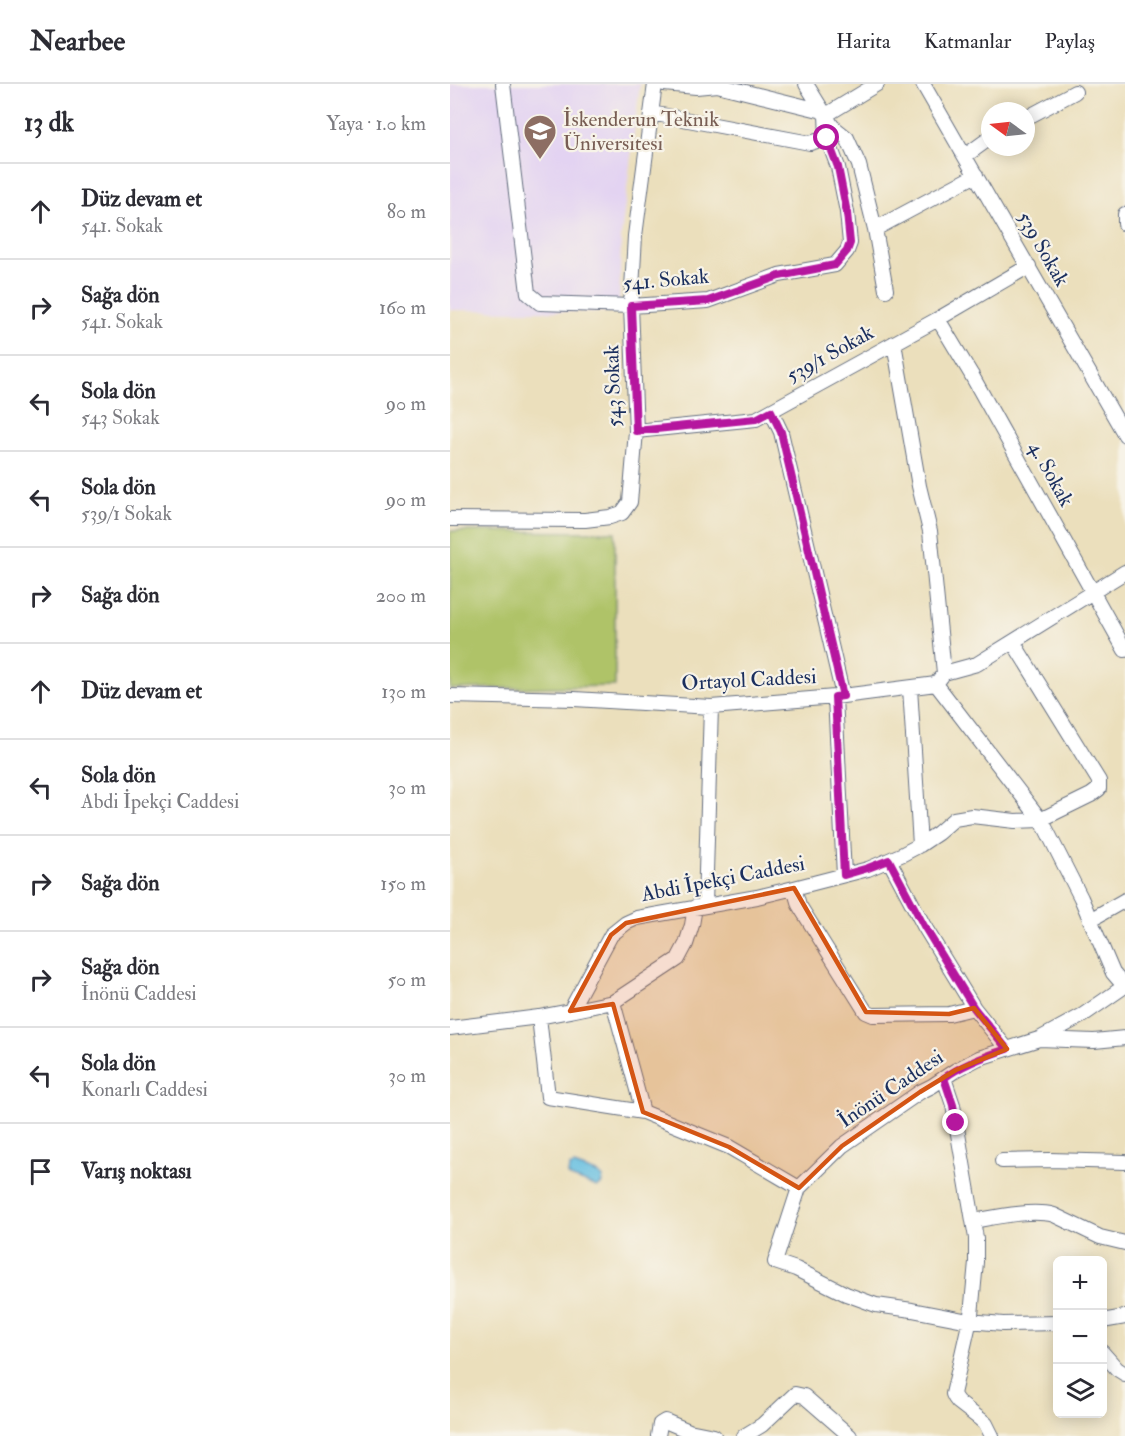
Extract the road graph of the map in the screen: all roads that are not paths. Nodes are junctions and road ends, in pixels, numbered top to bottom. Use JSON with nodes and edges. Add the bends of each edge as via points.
{"nodes":[{"id":1,"x":503,"y":84,"type":"edge"},
{"id":2,"x":655,"y":84,"type":"edge"},
{"id":3,"x":664,"y":84,"type":"edge"},
{"id":4,"x":806,"y":84,"type":"edge"},
{"id":5,"x":877,"y":84,"type":"edge"},
{"id":6,"x":923,"y":84,"type":"edge"},
{"id":7,"x":1075,"y":92,"type":"dead end"},
{"id":8,"x":651,"y":113,"type":"junction"},
{"id":9,"x":824,"y":113,"type":"junction"},
{"id":10,"x":1035,"y":113,"type":"edge"},
{"id":11,"x":827,"y":138,"type":"junction"},
{"id":12,"x":981,"y":144,"type":"edge"},
{"id":13,"x":965,"y":156,"type":"junction"},
{"id":14,"x":976,"y":175,"type":"junction"},
{"id":15,"x":1125,"y":214,"type":"edge"},
{"id":16,"x":1125,"y":224,"type":"edge"},
{"id":17,"x":875,"y":229,"type":"junction"},
{"id":18,"x":1029,"y":266,"type":"junction"},
{"id":19,"x":885,"y":290,"type":"dead end"},
{"id":20,"x":631,"y":306,"type":"junction"},
{"id":21,"x":938,"y":319,"type":"junction"},
{"id":22,"x":894,"y":343,"type":"junction"},
{"id":23,"x":771,"y":411,"type":"junction"},
{"id":24,"x":636,"y":431,"type":"junction"},
{"id":25,"x":1125,"y":435,"type":"edge"},
{"id":26,"x":450,"y":519,"type":"edge"},
{"id":27,"x":1125,"y":572,"type":"edge"},
{"id":28,"x":1093,"y":591,"type":"junction"},
{"id":29,"x":1013,"y":642,"type":"junction"},
{"id":30,"x":1125,"y":650,"type":"edge"},
{"id":31,"x":940,"y":679,"type":"junction"},
{"id":32,"x":910,"y":688,"type":"junction"},
{"id":33,"x":450,"y":696,"type":"edge"},
{"id":34,"x":839,"y":696,"type":"junction"},
{"id":35,"x":711,"y":707,"type":"junction"},
{"id":36,"x":1040,"y":820,"type":"junction"},
{"id":37,"x":920,"y":845,"type":"junction"},
{"id":38,"x":889,"y":860,"type":"junction"},
{"id":39,"x":844,"y":875,"type":"junction"},
{"id":40,"x":794,"y":888,"type":"junction"},
{"id":41,"x":1125,"y":900,"type":"edge"},
{"id":42,"x":700,"y":906,"type":"junction"},
{"id":43,"x":1090,"y":920,"type":"junction"},
{"id":44,"x":1125,"y":985,"type":"edge"},
{"id":45,"x":613,"y":1002,"type":"junction"},
{"id":46,"x":974,"y":1008,"type":"junction"},
{"id":47,"x":570,"y":1011,"type":"junction"},
{"id":48,"x":539,"y":1017,"type":"junction"},
{"id":49,"x":450,"y":1028,"type":"edge"},
{"id":50,"x":1125,"y":1038,"type":"edge"},
{"id":51,"x":1039,"y":1040,"type":"junction"},
{"id":52,"x":1007,"y":1049,"type":"junction"},
{"id":53,"x":944,"y":1078,"type":"junction"},
{"id":54,"x":643,"y":1112,"type":"junction"},
{"id":55,"x":1002,"y":1161,"type":"dead end"},
{"id":56,"x":1125,"y":1161,"type":"edge"},
{"id":57,"x":799,"y":1188,"type":"junction"},
{"id":58,"x":973,"y":1221,"type":"junction"},
{"id":59,"x":1125,"y":1243,"type":"edge"},
{"id":60,"x":1125,"y":1317,"type":"edge"},
{"id":61,"x":1107,"y":1319,"type":"edge"},
{"id":62,"x":969,"y":1321,"type":"junction"},
{"id":63,"x":1053,"y":1323,"type":"edge"},
{"id":64,"x":1107,"y":1358,"type":"edge"},
{"id":65,"x":1125,"y":1374,"type":"edge"},
{"id":66,"x":658,"y":1436,"type":"edge"},
{"id":67,"x":714,"y":1436,"type":"edge"},
{"id":68,"x":744,"y":1436,"type":"edge"},
{"id":69,"x":850,"y":1436,"type":"edge"},
{"id":70,"x":992,"y":1436,"type":"edge"}],
"edges":[{"from":1,"to":20,"type":"street","name":"541. Sokak","via":[[528,293],[540,303]]},
{"from":2,"to":8,"type":"street","name":"543 Sokak"},
{"from":3,"to":9,"type":"street","via":[[717,85]]},
{"from":4,"to":9,"type":"street"},
{"from":5,"to":9,"type":"street"},
{"from":6,"to":13,"type":"street","name":"539 Sokak"},
{"from":7,"to":10,"type":"street"},
{"from":8,"to":11,"type":"street","via":[[810,144]]},
{"from":8,"to":20,"type":"street","name":"543 Sokak","via":[[634,236]]},
{"from":9,"to":11,"type":"street","name":"541. Sokak"},
{"from":9,"to":17,"type":"street","via":[[847,138],[859,165]]},
{"from":11,"to":20,"type":"street","name":"541. Sokak","via":[[838,167],[850,243],[835,265],[779,276],[708,301]]},
{"from":12,"to":13,"type":"street"},
{"from":13,"to":14,"type":"street","name":"539 Sokak"},
{"from":14,"to":17,"type":"street"},
{"from":14,"to":18,"type":"street","name":"539 Sokak"},
{"from":15,"to":16,"type":"street"},
{"from":17,"to":19,"type":"street"},
{"from":18,"to":21,"type":"street","name":"539/1 Sokak"},
{"from":18,"to":25,"type":"street","name":"539 Sokak"},
{"from":20,"to":24,"type":"street","name":"543 Sokak"},
{"from":21,"to":22,"type":"street","name":"539/1 Sokak"},
{"from":21,"to":28,"type":"street","name":"4. Sokak"},
{"from":22,"to":23,"type":"street","name":"539/1 Sokak"},
{"from":22,"to":31,"type":"street","via":[[930,531]]},
{"from":23,"to":24,"type":"street","name":"539/1 Sokak","via":[[756,419]]},
{"from":23,"to":34,"type":"street","via":[[781,432]]},
{"from":24,"to":26,"type":"street","name":"543 Sokak","via":[[630,502],[622,513],[585,520]]},
{"from":27,"to":28,"type":"street","name":"Ortayol Caddesi"},
{"from":28,"to":29,"type":"street","name":"Ortayol Caddesi"},
{"from":28,"to":30,"type":"street","name":"4. Sokak"},
{"from":29,"to":31,"type":"street","name":"Ortayol Caddesi","via":[[977,664]]},
{"from":29,"to":36,"type":"street","via":[[1099,781],[1099,789],[1091,795]]},
{"from":31,"to":32,"type":"street","name":"Ortayol Caddesi"},
{"from":31,"to":36,"type":"street"},
{"from":32,"to":34,"type":"street","name":"Ortayol Caddesi"},
{"from":32,"to":37,"type":"street"},
{"from":33,"to":35,"type":"street","name":"Ortayol Caddesi"},
{"from":34,"to":35,"type":"street","name":"Ortayol Caddesi"},
{"from":34,"to":39,"type":"street"},
{"from":35,"to":42,"type":"street"},
{"from":36,"to":37,"type":"street","name":"Abdi İpekçi Caddesi","via":[[962,817]]},
{"from":36,"to":43,"type":"street"},
{"from":37,"to":38,"type":"street","name":"Abdi İpekçi Caddesi"},
{"from":38,"to":39,"type":"street","name":"Abdi İpekçi Caddesi"},
{"from":38,"to":46,"type":"street"},
{"from":39,"to":40,"type":"street","name":"Abdi İpekçi Caddesi"},
{"from":40,"to":42,"type":"street","name":"Abdi İpekçi Caddesi"},
{"from":40,"to":46,"type":"street","via":[[799,905],[866,1012],[873,1016],[949,1014]]},
{"from":41,"to":43,"type":"street"},
{"from":42,"to":45,"type":"street","via":[[678,959]]},
{"from":42,"to":47,"type":"street","name":"Abdi İpekçi Caddesi","via":[[637,918],[617,929]]},
{"from":43,"to":44,"type":"street","via":[[1113,973]]},
{"from":44,"to":51,"type":"street"},
{"from":45,"to":47,"type":"street"},
{"from":45,"to":54,"type":"street"},
{"from":46,"to":52,"type":"street"},
{"from":47,"to":48,"type":"street"},
{"from":48,"to":49,"type":"street"},
{"from":48,"to":54,"type":"street","via":[[548,1097]]},
{"from":50,"to":51,"type":"street","name":"İnönü Caddesi"},
{"from":51,"to":52,"type":"street","name":"İnönü Caddesi"},
{"from":52,"to":53,"type":"street","name":"İnönü Caddesi","via":[[980,1058]]},
{"from":53,"to":57,"type":"street","name":"İnönü Caddesi","via":[[842,1146]]},
{"from":53,"to":58,"type":"street","via":[[953,1105]]},
{"from":54,"to":57,"type":"street","via":[[729,1148]]},
{"from":55,"to":56,"type":"street"},
{"from":57,"to":62,"type":"street","via":[[775,1262],[876,1305]]},
{"from":58,"to":59,"type":"street","via":[[1046,1213],[1100,1237]]},
{"from":58,"to":62,"type":"street","via":[[976,1254]]},
{"from":60,"to":61,"type":"street"},
{"from":62,"to":63,"type":"street"},
{"from":62,"to":70,"type":"street","via":[[953,1394],[986,1424]]},
{"from":64,"to":65,"type":"street"},
{"from":66,"to":67,"type":"street","via":[[660,1424],[665,1421]]},
{"from":68,"to":69,"type":"street","via":[[795,1394],[804,1396]]}]}
